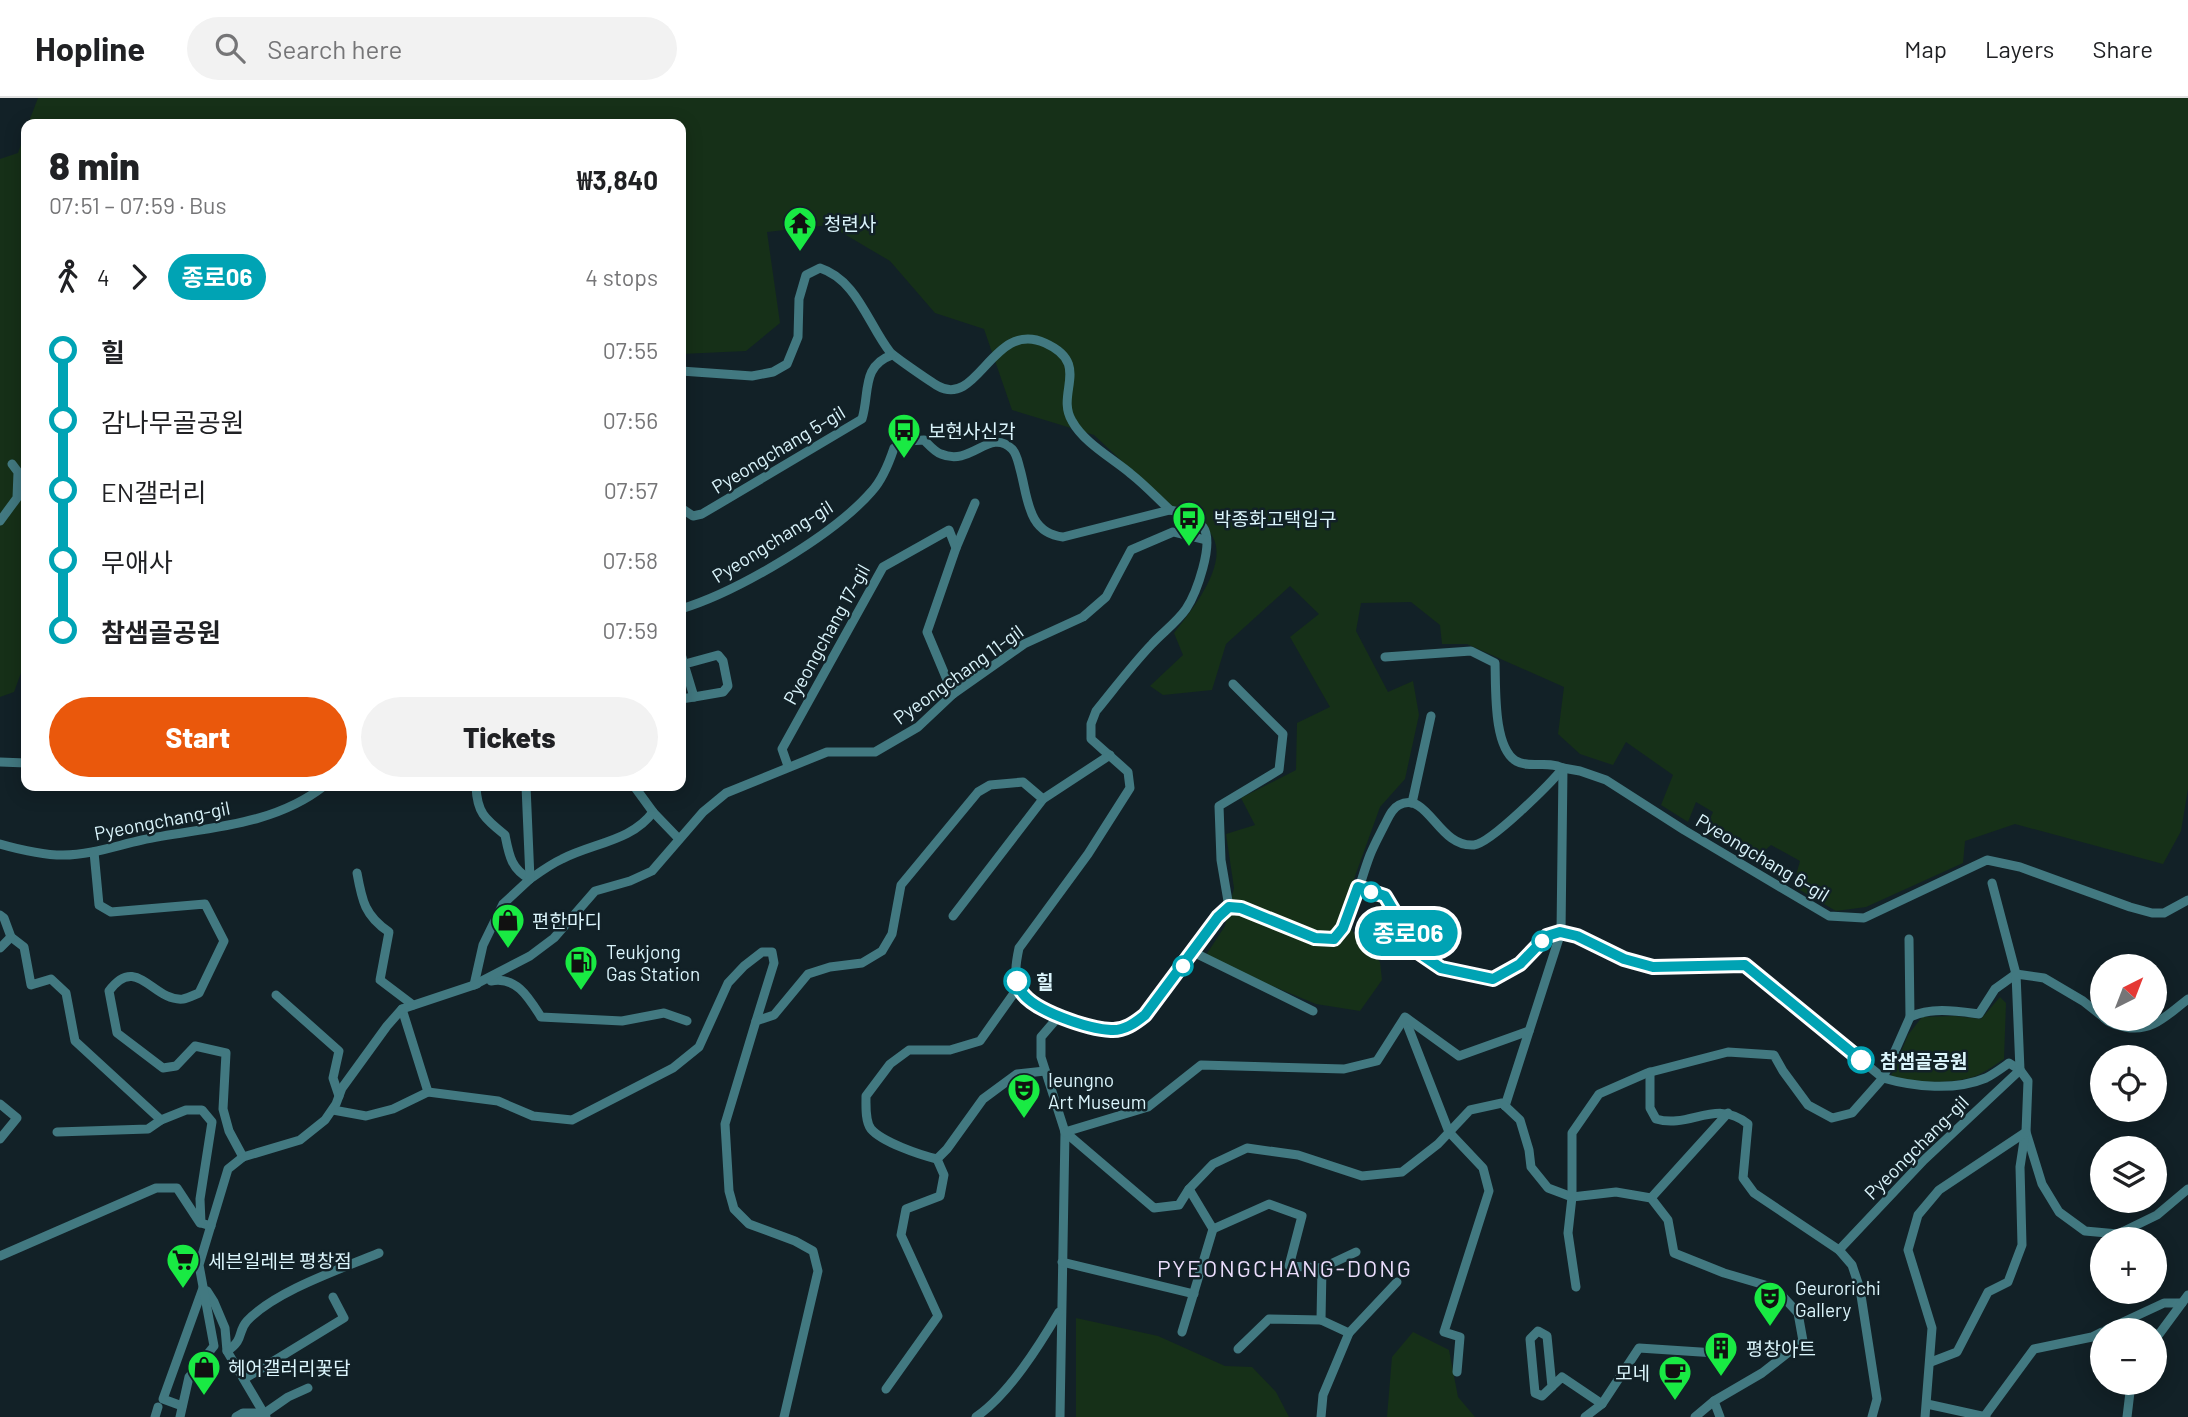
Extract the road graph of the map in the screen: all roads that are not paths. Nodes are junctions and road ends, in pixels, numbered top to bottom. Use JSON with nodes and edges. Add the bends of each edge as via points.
{"nodes":[{"id":1,"x":892,"y":355,"type":"junction"},
{"id":2,"x":686,"y":371,"type":"edge"},
{"id":3,"x":12,"y":464,"type":"dead end"},
{"id":4,"x":975,"y":503,"type":"dead end"},
{"id":5,"x":1170,"y":510,"type":"junction"},
{"id":6,"x":686,"y":511,"type":"edge"},
{"id":7,"x":0,"y":521,"type":"edge"},
{"id":8,"x":1206,"y":540,"type":"junction"},
{"id":9,"x":956,"y":548,"type":"junction"},
{"id":10,"x":686,"y":608,"type":"edge"},
{"id":11,"x":1385,"y":657,"type":"dead end"},
{"id":12,"x":686,"y":659,"type":"edge"},
{"id":13,"x":686,"y":669,"type":"edge"},
{"id":14,"x":1233,"y":684,"type":"dead end"},
{"id":15,"x":953,"y":694,"type":"junction"},
{"id":16,"x":694,"y":697,"type":"junction"},
{"id":17,"x":686,"y":698,"type":"edge"},
{"id":18,"x":1430,"y":716,"type":"dead end"},
{"id":19,"x":1110,"y":755,"type":"junction"},
{"id":20,"x":0,"y":762,"type":"edge"},
{"id":21,"x":21,"y":763,"type":"edge"},
{"id":22,"x":788,"y":766,"type":"junction"},
{"id":23,"x":1563,"y":768,"type":"junction"},
{"id":24,"x":317,"y":791,"type":"edge"},
{"id":25,"x":476,"y":791,"type":"edge"},
{"id":26,"x":526,"y":791,"type":"edge"},
{"id":27,"x":638,"y":791,"type":"edge"},
{"id":28,"x":1043,"y":799,"type":"junction"},
{"id":29,"x":1412,"y":803,"type":"junction"},
{"id":30,"x":653,"y":812,"type":"junction"},
{"id":31,"x":679,"y":839,"type":"junction"},
{"id":32,"x":0,"y":844,"type":"edge"},
{"id":33,"x":94,"y":852,"type":"junction"},
{"id":34,"x":357,"y":873,"type":"dead end"},
{"id":35,"x":530,"y":879,"type":"junction"},
{"id":36,"x":1992,"y":883,"type":"dead end"},
{"id":37,"x":1358,"y":887,"type":"junction"},
{"id":38,"x":2188,"y":900,"type":"edge"},
{"id":39,"x":1229,"y":907,"type":"junction"},
{"id":40,"x":0,"y":915,"type":"edge"},
{"id":41,"x":953,"y":916,"type":"dead end"},
{"id":42,"x":1560,"y":932,"type":"junction"},
{"id":43,"x":11,"y":937,"type":"junction"},
{"id":44,"x":1909,"y":939,"type":"dead end"},
{"id":45,"x":0,"y":948,"type":"edge"},
{"id":46,"x":1193,"y":952,"type":"junction"},
{"id":47,"x":2016,"y":974,"type":"junction"},
{"id":48,"x":474,"y":985,"type":"junction"},
{"id":49,"x":1019,"y":986,"type":"junction"},
{"id":50,"x":276,"y":995,"type":"dead end"},
{"id":51,"x":2188,"y":999,"type":"edge"},
{"id":52,"x":413,"y":1005,"type":"junction"},
{"id":53,"x":2090,"y":1006,"type":"edge"},
{"id":54,"x":402,"y":1009,"type":"junction"},
{"id":55,"x":1313,"y":1011,"type":"dead end"},
{"id":56,"x":1059,"y":1016,"type":"junction"},
{"id":57,"x":2167,"y":1016,"type":"edge"},
{"id":58,"x":1405,"y":1017,"type":"junction"},
{"id":59,"x":1910,"y":1017,"type":"junction"},
{"id":60,"x":687,"y":1021,"type":"dead end"},
{"id":61,"x":756,"y":1021,"type":"junction"},
{"id":62,"x":1529,"y":1031,"type":"junction"},
{"id":63,"x":2020,"y":1070,"type":"junction"},
{"id":64,"x":1045,"y":1071,"type":"junction"},
{"id":65,"x":1650,"y":1072,"type":"junction"},
{"id":66,"x":1883,"y":1078,"type":"junction"},
{"id":67,"x":428,"y":1092,"type":"junction"},
{"id":68,"x":339,"y":1097,"type":"junction"},
{"id":69,"x":0,"y":1104,"type":"edge"},
{"id":70,"x":1505,"y":1106,"type":"junction"},
{"id":71,"x":333,"y":1110,"type":"junction"},
{"id":72,"x":1728,"y":1113,"type":"junction"},
{"id":73,"x":160,"y":1120,"type":"junction"},
{"id":74,"x":57,"y":1132,"type":"dead end"},
{"id":75,"x":1065,"y":1132,"type":"junction"},
{"id":76,"x":1449,"y":1132,"type":"junction"},
{"id":77,"x":2026,"y":1132,"type":"junction"},
{"id":78,"x":0,"y":1139,"type":"edge"},
{"id":79,"x":243,"y":1157,"type":"junction"},
{"id":80,"x":937,"y":1159,"type":"junction"},
{"id":81,"x":2188,"y":1188,"type":"edge"},
{"id":82,"x":1189,"y":1189,"type":"junction"},
{"id":83,"x":1572,"y":1197,"type":"junction"},
{"id":84,"x":1651,"y":1198,"type":"junction"},
{"id":85,"x":201,"y":1223,"type":"junction"},
{"id":86,"x":211,"y":1226,"type":"junction"},
{"id":87,"x":1213,"y":1229,"type":"junction"},
{"id":88,"x":1839,"y":1250,"type":"junction"},
{"id":89,"x":204,"y":1251,"type":"junction"},
{"id":90,"x":1356,"y":1252,"type":"dead end"},
{"id":91,"x":379,"y":1253,"type":"dead end"},
{"id":92,"x":0,"y":1256,"type":"edge"},
{"id":93,"x":1062,"y":1262,"type":"junction"},
{"id":94,"x":1322,"y":1268,"type":"junction"},
{"id":95,"x":1397,"y":1282,"type":"dead end"},
{"id":96,"x":203,"y":1286,"type":"junction"},
{"id":97,"x":1576,"y":1287,"type":"dead end"},
{"id":98,"x":1194,"y":1294,"type":"junction"},
{"id":99,"x":333,"y":1297,"type":"dead end"},
{"id":100,"x":2185,"y":1299,"type":"edge"},
{"id":101,"x":1061,"y":1309,"type":"junction"},
{"id":102,"x":2132,"y":1318,"type":"edge"},
{"id":103,"x":1321,"y":1320,"type":"junction"},
{"id":104,"x":2167,"y":1323,"type":"edge"},
{"id":105,"x":1182,"y":1332,"type":"dead end"},
{"id":106,"x":1349,"y":1333,"type":"junction"},
{"id":107,"x":2090,"y":1337,"type":"edge"},
{"id":108,"x":1238,"y":1349,"type":"dead end"},
{"id":109,"x":227,"y":1351,"type":"junction"},
{"id":110,"x":1731,"y":1354,"type":"dead end"},
{"id":111,"x":1931,"y":1362,"type":"junction"},
{"id":112,"x":1457,"y":1372,"type":"dead end"},
{"id":113,"x":244,"y":1378,"type":"junction"},
{"id":114,"x":1552,"y":1387,"type":"junction"},
{"id":115,"x":308,"y":1388,"type":"dead end"},
{"id":116,"x":886,"y":1389,"type":"dead end"},
{"id":117,"x":2130,"y":1395,"type":"edge"},
{"id":118,"x":1713,"y":1401,"type":"junction"},
{"id":119,"x":1602,"y":1404,"type":"junction"},
{"id":120,"x":1927,"y":1404,"type":"junction"},
{"id":121,"x":181,"y":1414,"type":"edge"},
{"id":122,"x":1964,"y":1415,"type":"edge"},
{"id":123,"x":268,"y":1416,"type":"edge"},
{"id":124,"x":236,"y":1417,"type":"edge"},
{"id":125,"x":784,"y":1417,"type":"edge"},
{"id":126,"x":976,"y":1417,"type":"edge"},
{"id":127,"x":1060,"y":1417,"type":"edge"},
{"id":128,"x":1321,"y":1417,"type":"edge"},
{"id":129,"x":1585,"y":1417,"type":"edge"},
{"id":130,"x":1695,"y":1417,"type":"edge"},
{"id":131,"x":1720,"y":1417,"type":"edge"},
{"id":132,"x":1872,"y":1417,"type":"edge"},
{"id":133,"x":1925,"y":1417,"type":"edge"},
{"id":134,"x":1985,"y":1417,"type":"edge"},
{"id":135,"x":2127,"y":1417,"type":"edge"}],
"edges":[{"from":1,"to":2,"type":"street","via":[[851,290],[834,272],[820,268],[806,275],[797,337],[787,364],[752,376]]},
{"from":1,"to":5,"type":"street","via":[[940,387],[955,390],[1019,338],[1043,341],[1063,353],[1070,365],[1071,420]]},
{"from":1,"to":6,"type":"street","name":"Pyeongchang 5-gil","via":[[877,362],[868,377],[862,419],[702,514]]},
{"from":3,"to":7,"type":"street","via":[[18,472],[17,498]]},
{"from":4,"to":9,"type":"street"},
{"from":5,"to":8,"type":"street","via":[[1202,525]]},
{"from":5,"to":10,"type":"street","name":"Pyeongchang-gil","via":[[1054,536],[1034,521],[1016,454],[1005,444],[990,443],[961,458],[940,454],[924,440],[908,441],[894,448],[874,490],[851,512],[769,568],[706,602]]},
{"from":8,"to":15,"type":"street","name":"Pyeongchang 11-gil","via":[[1173,532],[1131,550],[1106,597],[1083,617],[1024,644]]},
{"from":8,"to":19,"type":"street","via":[[1204,562],[1186,610],[1096,711],[1091,739]]},
{"from":9,"to":15,"type":"street","via":[[927,632]]},
{"from":9,"to":22,"type":"street","name":"Pyeongchang 17-gil","via":[[949,530],[883,567],[782,749]]},
{"from":11,"to":23,"type":"street","name":"Pyeongchang 6-gil","via":[[1471,651],[1495,663],[1500,743],[1515,761]]},
{"from":12,"to":16,"type":"street","via":[[718,655],[723,661],[728,686],[723,692]]},
{"from":13,"to":16,"type":"street"},
{"from":14,"to":39,"type":"street","via":[[1283,734],[1279,770],[1219,806]]},
{"from":15,"to":22,"type":"street","name":"Pyeongchang 11-gil","via":[[918,727],[875,752],[827,752]]},
{"from":16,"to":17,"type":"street"},
{"from":18,"to":29,"type":"street"},
{"from":19,"to":28,"type":"street"},
{"from":19,"to":49,"type":"street","via":[[1128,772],[1130,788],[1020,948],[1016,965]]},
{"from":20,"to":21,"type":"street"},
{"from":22,"to":31,"type":"street","name":"Pyeongchang 11-gil","via":[[726,793]]},
{"from":23,"to":29,"type":"street","via":[[1502,827],[1476,845],[1447,837],[1421,806]]},
{"from":23,"to":38,"type":"street","name":"Pyeongchang 6-gil","via":[[1606,780],[1829,916],[1864,918],[1987,860],[2152,913],[2164,913]]},
{"from":23,"to":42,"type":"street"},
{"from":24,"to":33,"type":"street","name":"Pyeongchang-gil","via":[[286,810],[239,823]]},
{"from":25,"to":35,"type":"street","via":[[483,816],[505,835],[509,859]]},
{"from":26,"to":35,"type":"street"},
{"from":27,"to":30,"type":"street"},
{"from":28,"to":41,"type":"street"},
{"from":28,"to":61,"type":"street","via":[[1023,782],[990,785],[978,792],[901,885],[892,934],[883,951],[862,963],[808,974],[774,1015]]},
{"from":29,"to":37,"type":"street","via":[[1392,810]]},
{"from":30,"to":31,"type":"street"},
{"from":30,"to":35,"type":"street","via":[[644,824],[563,858]]},
{"from":31,"to":48,"type":"street","name":"Pyeongchang 11-gil","via":[[652,871],[595,891],[554,938]]},
{"from":32,"to":33,"type":"street","name":"Pyeongchang-gil","via":[[39,854]]},
{"from":33,"to":79,"type":"street","via":[[99,905],[111,912],[205,904],[225,941],[199,993],[182,999],[167,997],[140,977],[130,976],[109,991],[117,1033],[163,1068],[176,1066],[195,1046],[226,1053],[223,1110]]},
{"from":34,"to":52,"type":"street","via":[[363,903],[390,932],[380,980]]},
{"from":35,"to":48,"type":"street","via":[[503,904],[483,945]]},
{"from":36,"to":47,"type":"street"},
{"from":37,"to":39,"type":"street","via":[[1343,928],[1334,939],[1315,938]]},
{"from":37,"to":42,"type":"street","via":[[1385,896],[1419,953],[1441,968],[1493,979],[1520,964],[1547,936]]},
{"from":39,"to":46,"type":"street"},
{"from":40,"to":43,"type":"street"},
{"from":42,"to":62,"type":"street"},
{"from":42,"to":66,"type":"street","name":"Pyeongchang-gil","via":[[1653,967],[1745,965]]},
{"from":43,"to":45,"type":"street"},
{"from":43,"to":73,"type":"street","via":[[24,947],[31,985],[51,979],[66,993],[75,1041]]},
{"from":44,"to":59,"type":"street"},
{"from":46,"to":55,"type":"street"},
{"from":46,"to":56,"type":"street","via":[[1145,1015],[1131,1025],[1113,1031]]},
{"from":47,"to":53,"type":"street","via":[[2044,978]]},
{"from":47,"to":59,"type":"street","via":[[1995,989],[1979,1014],[1952,1010]]},
{"from":47,"to":63,"type":"street"},
{"from":48,"to":52,"type":"street","name":"Pyeongchang 11-gil"},
{"from":48,"to":60,"type":"street","name":"Pyeongchang 11-gil","via":[[500,979],[523,989],[541,1017],[622,1021],[664,1013]]},
{"from":49,"to":56,"type":"street","via":[[1034,1003]]},
{"from":49,"to":80,"type":"street","via":[[979,1041],[950,1050],[909,1050],[890,1063],[866,1096],[871,1129],[906,1151]]},
{"from":50,"to":68,"type":"street","via":[[338,1051],[333,1078]]},
{"from":51,"to":57,"type":"street"},
{"from":52,"to":54,"type":"street","name":"Pyeongchang 11-gil"},
{"from":54,"to":67,"type":"street"},
{"from":54,"to":68,"type":"street"},
{"from":56,"to":64,"type":"street","via":[[1041,1037]]},
{"from":58,"to":62,"type":"street","via":[[1459,1056]]},
{"from":58,"to":75,"type":"street","via":[[1377,1061],[1344,1069],[1200,1065],[1148,1107]]},
{"from":58,"to":76,"type":"street"},
{"from":59,"to":66,"type":"street"},
{"from":61,"to":67,"type":"street","via":[[774,963],[772,952],[762,952],[728,983],[699,1046],[673,1068],[572,1120],[533,1116],[498,1101]]},
{"from":61,"to":125,"type":"street","via":[[725,1124],[729,1191],[734,1209],[749,1224],[813,1251],[818,1271]]},
{"from":62,"to":70,"type":"street"},
{"from":63,"to":66,"type":"street","name":"Pyeongchang-gil","via":[[2009,1063],[1987,1077],[1957,1086],[1904,1084]]},
{"from":63,"to":77,"type":"street","via":[[2028,1081]]},
{"from":63,"to":88,"type":"street","name":"Pyeongchang-gil","via":[[1924,1160]]},
{"from":64,"to":75,"type":"street"},
{"from":64,"to":80,"type":"street","via":[[1017,1074],[983,1099]]},
{"from":65,"to":66,"type":"street","via":[[1728,1052],[1774,1055],[1808,1105],[1832,1118],[1852,1113]]},
{"from":65,"to":72,"type":"street","via":[[1650,1108],[1656,1119],[1669,1123]]},
{"from":65,"to":83,"type":"street","via":[[1599,1094],[1572,1133]]},
{"from":67,"to":71,"type":"street","via":[[366,1116]]},
{"from":68,"to":71,"type":"street"},
{"from":69,"to":78,"type":"street","via":[[17,1118]]},
{"from":70,"to":76,"type":"street","via":[[1470,1110]]},
{"from":70,"to":83,"type":"street","via":[[1520,1120],[1531,1167],[1548,1188]]},
{"from":71,"to":79,"type":"street","via":[[300,1140]]},
{"from":72,"to":84,"type":"street"},
{"from":72,"to":88,"type":"street","via":[[1748,1124],[1742,1178],[1754,1194]]},
{"from":73,"to":74,"type":"street","via":[[148,1129]]},
{"from":73,"to":85,"type":"street","via":[[186,1110],[202,1110],[212,1122],[200,1199]]},
{"from":75,"to":82,"type":"street","via":[[1154,1209],[1179,1205]]},
{"from":75,"to":93,"type":"street"},
{"from":76,"to":82,"type":"street","via":[[1402,1172],[1362,1176],[1298,1156],[1247,1148],[1213,1164]]},
{"from":76,"to":112,"type":"street","via":[[1483,1168],[1489,1191],[1444,1332],[1460,1337]]},
{"from":77,"to":81,"type":"street","via":[[2042,1184],[2059,1212],[2085,1231],[2118,1234],[2157,1215]]},
{"from":77,"to":111,"type":"street","via":[[2020,1167],[2022,1245],[2008,1282],[1988,1292],[1957,1353]]},
{"from":77,"to":111,"type":"street","via":[[1938,1190],[1918,1215],[1909,1250],[1932,1328]]},
{"from":79,"to":86,"type":"street","via":[[228,1169]]},
{"from":80,"to":116,"type":"street","via":[[944,1175],[940,1196],[906,1209],[901,1234],[938,1316]]},
{"from":82,"to":87,"type":"street"},
{"from":83,"to":84,"type":"street","via":[[1616,1192]]},
{"from":83,"to":97,"type":"street","via":[[1568,1233]]},
{"from":84,"to":118,"type":"street","via":[[1668,1220],[1674,1253],[1775,1288],[1798,1313],[1803,1341],[1762,1373]]},
{"from":85,"to":86,"type":"street"},
{"from":85,"to":89,"type":"street"},
{"from":85,"to":92,"type":"street","via":[[177,1188],[156,1188]]},
{"from":86,"to":89,"type":"street"},
{"from":87,"to":94,"type":"street","via":[[1269,1204],[1302,1216],[1289,1266]]},
{"from":87,"to":98,"type":"street"},
{"from":88,"to":132,"type":"street","via":[[1852,1265],[1860,1289],[1877,1399]]},
{"from":89,"to":96,"type":"street","via":[[199,1265]]},
{"from":90,"to":94,"type":"street"},
{"from":91,"to":109,"type":"street","via":[[285,1293],[246,1322],[238,1343]]},
{"from":93,"to":98,"type":"street"},
{"from":93,"to":101,"type":"street"},
{"from":94,"to":103,"type":"street"},
{"from":95,"to":106,"type":"street"},
{"from":96,"to":109,"type":"street","via":[[225,1328]]},
{"from":96,"to":121,"type":"street","via":[[214,1346],[188,1377]]},
{"from":96,"to":121,"type":"street","via":[[163,1399]]},
{"from":98,"to":105,"type":"street"},
{"from":99,"to":113,"type":"street","via":[[344,1318]]},
{"from":100,"to":102,"type":"street"},
{"from":100,"to":104,"type":"street"},
{"from":101,"to":126,"type":"street","via":[[1005,1389]]},
{"from":101,"to":127,"type":"street"},
{"from":103,"to":106,"type":"street"},
{"from":103,"to":108,"type":"street","via":[[1269,1320]]},
{"from":106,"to":128,"type":"street","via":[[1323,1395]]},
{"from":107,"to":134,"type":"street","via":[[2034,1349]]},
{"from":109,"to":113,"type":"street"},
{"from":110,"to":119,"type":"street","via":[[1639,1348]]},
{"from":111,"to":120,"type":"street"},
{"from":113,"to":123,"type":"street"},
{"from":114,"to":114,"type":"street","via":[[1542,1396],[1535,1393],[1530,1339],[1538,1331],[1547,1336]]},
{"from":114,"to":119,"type":"street","via":[[1562,1377]]},
{"from":115,"to":123,"type":"street","via":[[288,1397]]},
{"from":117,"to":135,"type":"street"},
{"from":118,"to":130,"type":"street"},
{"from":118,"to":131,"type":"street"},
{"from":119,"to":129,"type":"street"},
{"from":120,"to":122,"type":"street"},
{"from":120,"to":133,"type":"street"},
{"from":122,"to":134,"type":"street"},
{"from":123,"to":124,"type":"street","via":[[243,1413]]}]}
